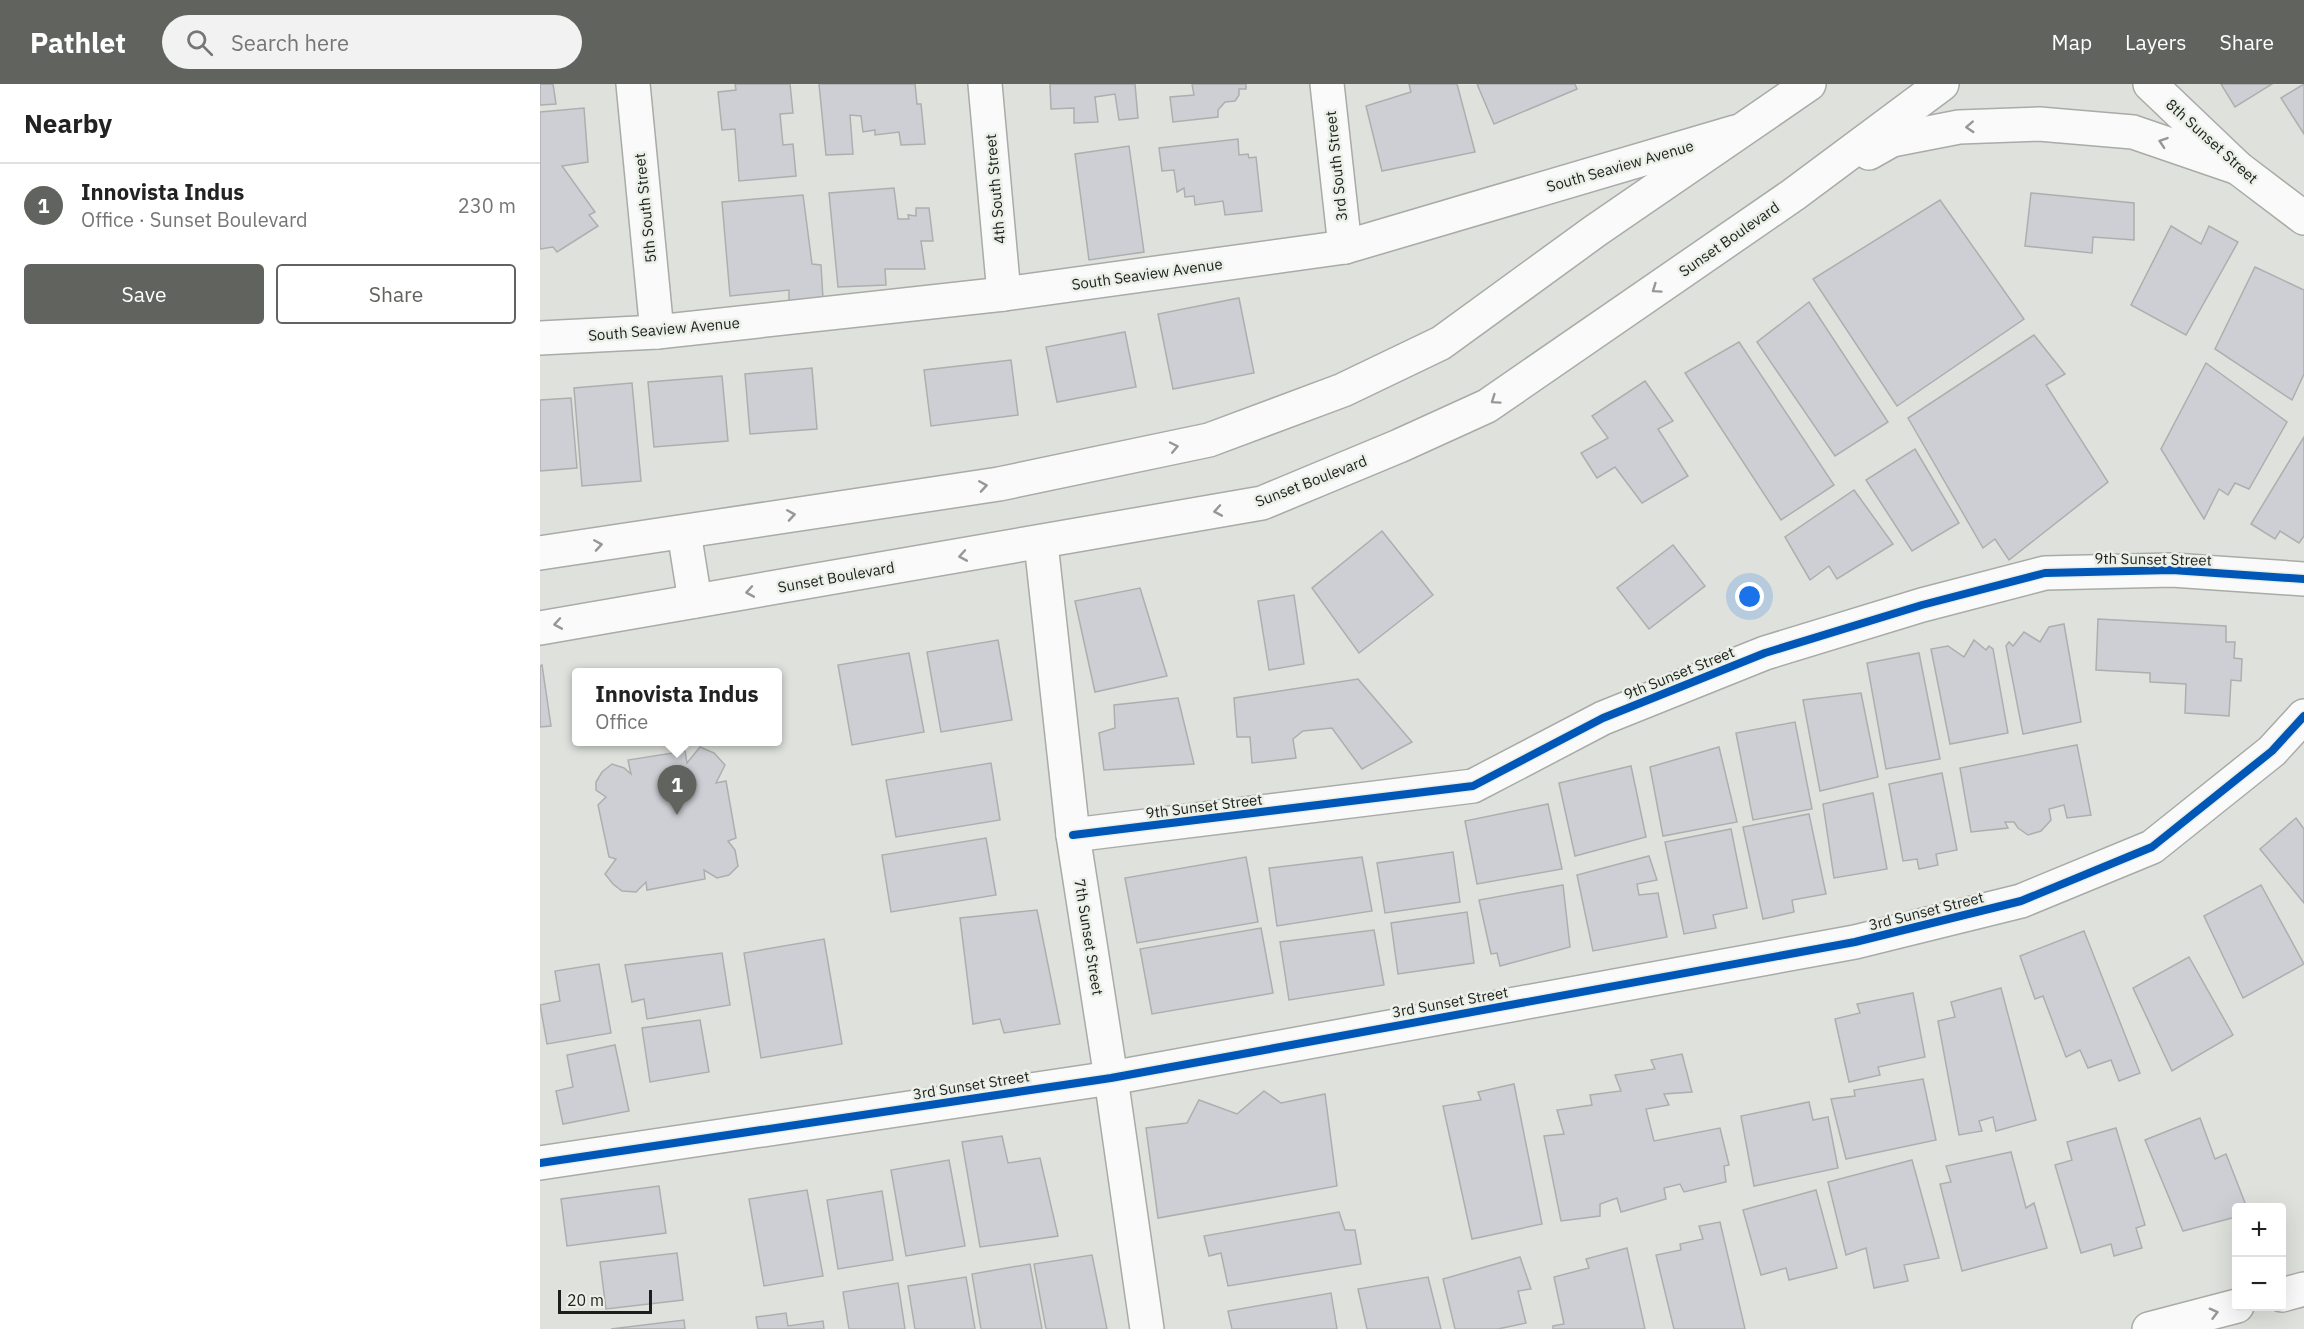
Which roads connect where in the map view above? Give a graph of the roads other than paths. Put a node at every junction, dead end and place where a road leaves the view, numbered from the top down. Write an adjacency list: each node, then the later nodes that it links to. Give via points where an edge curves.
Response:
1 (633, 84): 13 (street, 5th South Street)
2 (986, 84): 12 (street, 4th South Street)
3 (1327, 84): 11 (street, 3rd South Street)
4 (1809, 84): 7 (street)
5 (1942, 84): 9 (street, Sunset Boulevard)
6 (2150, 84): 8 (street, 8th Sunset Street)
7 (1739, 130): 11 (street, South Seaview Avenue); 15 (street, one-way to 7, via 999,484 1209,440 1343,390 1441,343)
8 (2238, 168): 9 (street, one-way to 9, via 2133,132 2039,124 1959,127 1892,140); 10 (street, 8th Sunset Street)
9 (1793, 195): 16 (street, Sunset Boulevard, one-way to 16, via 1487,406 1262,503)
10 (2304, 218)
11 (1345, 247): 12 (street, South Seaview Avenue)
12 (1004, 294): 13 (street, South Seaview Avenue)
13 (657, 332): 14 (street, South Seaview Avenue)
14 (540, 338)
15 (684, 532): 17 (street, one-way to 15); 19 (street)
16 (1041, 543): 19 (street, Sunset Boulevard, one-way to 19); 22 (street, 7th Sunset Street)
17 (540, 554)
18 (2304, 579): 22 (street, 9th Sunset Street, via 2172,570 2044,573 1765,653 1603,718 1473,786)
19 (696, 601): 20 (street, Sunset Boulevard, one-way to 20)
20 (540, 627)
21 (2304, 716): 23 (street, 3rd Sunset Street, via 2272,752 2152,847 2021,902 1855,942)
22 (1073, 835): 23 (street, 7th Sunset Street)
23 (1111, 1078): 24 (street, 3rd Sunset Street); 28 (street, 7th Sunset Street)
24 (540, 1163)
25 (2304, 1289): 26 (street)
26 (2286, 1294)
27 (2232, 1307): 29 (street, one-way to 27)
28 (1148, 1329)
29 (2149, 1329)

